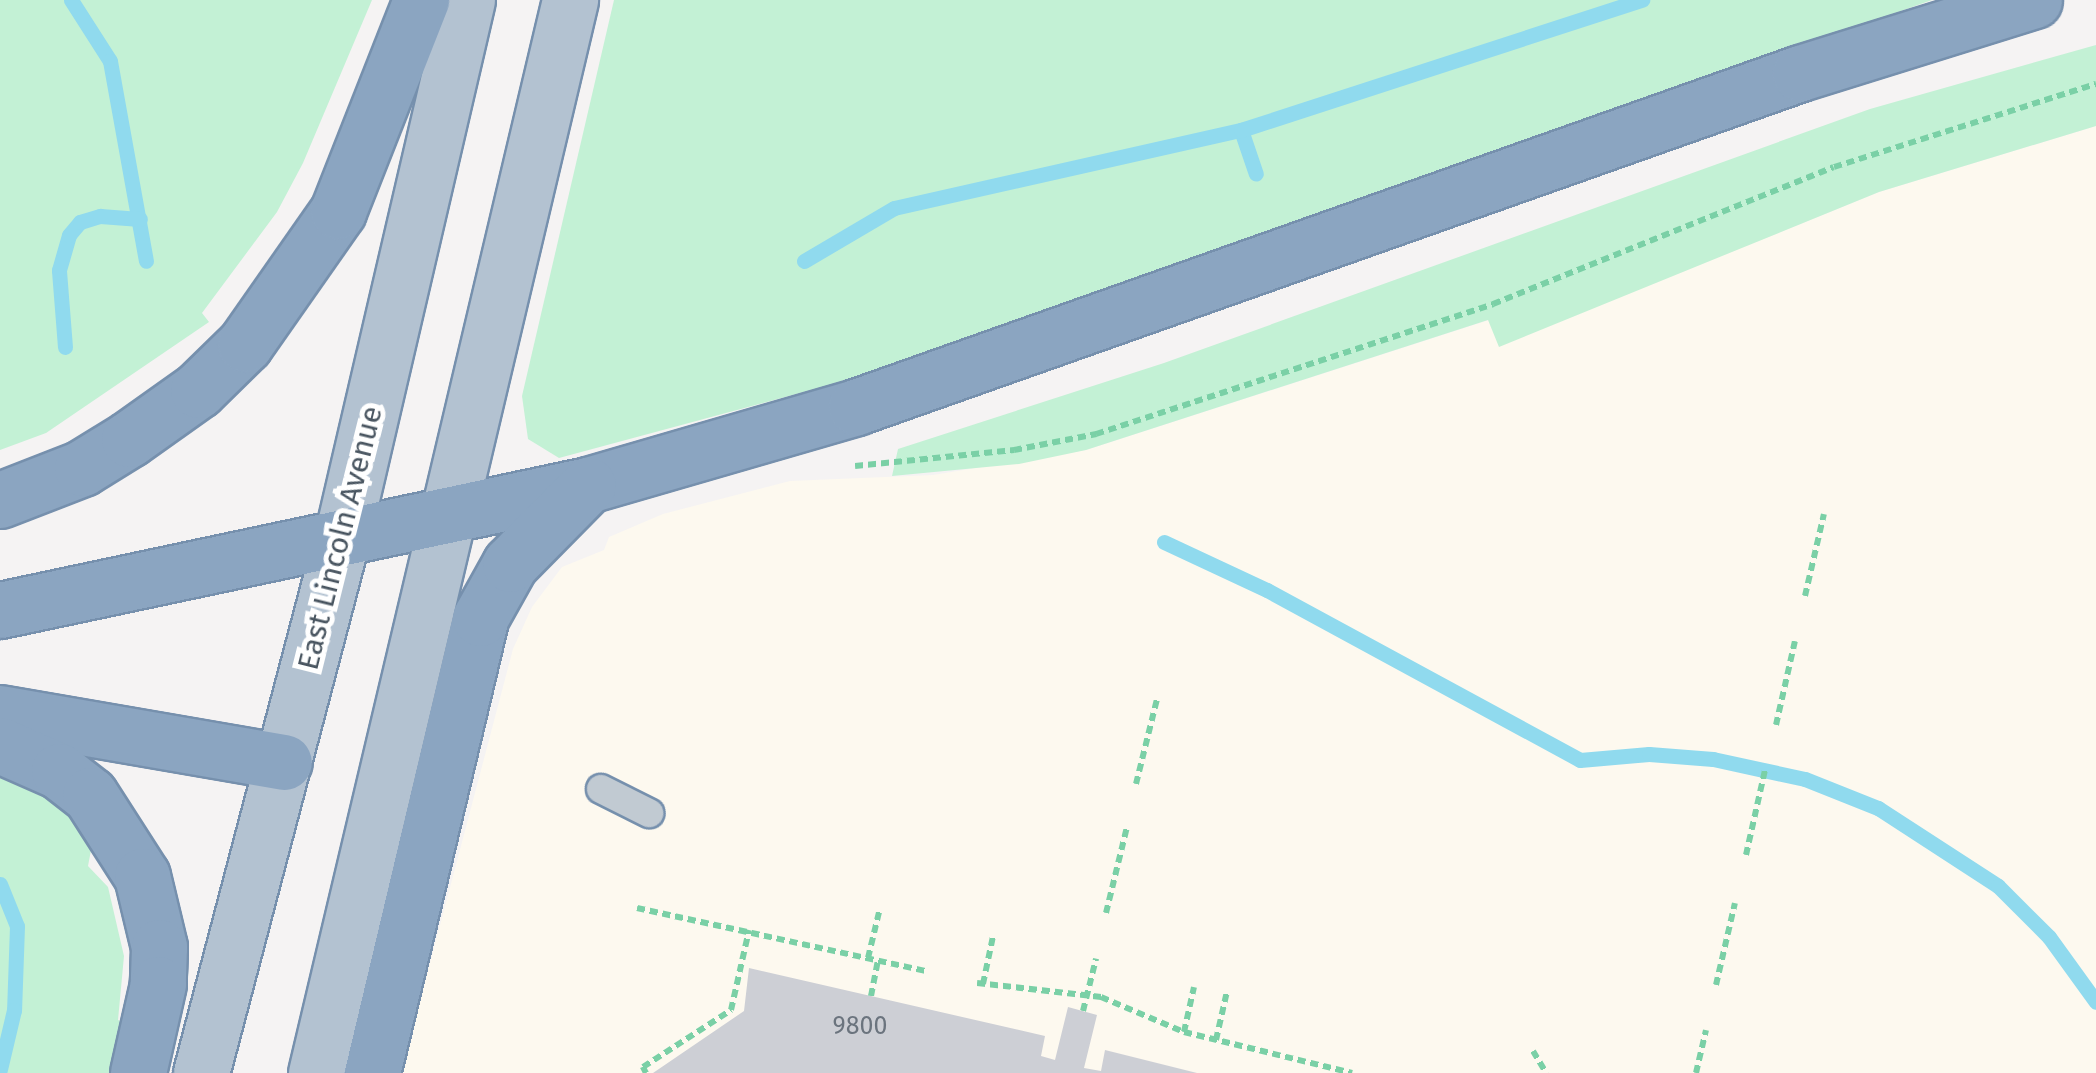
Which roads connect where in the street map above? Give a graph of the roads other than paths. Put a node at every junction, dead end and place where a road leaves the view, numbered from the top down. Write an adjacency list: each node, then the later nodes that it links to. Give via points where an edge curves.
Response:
1 (422, 0): 6 (highway, via 338,211 245,344 198,390 129,439 82,468)
2 (468, 0): 8 (main road, East Lincoln Avenue)
3 (570, 0): 7 (main road)
4 (2034, 0): 5 (highway, via 1800,73 978,366)
5 (588, 485): 7 (highway); 18 (highway, via 510,564 480,618)
6 (0, 500)
7 (448, 516): 8 (highway); 17 (main road)
8 (342, 537): 9 (highway); 12 (main road, East Lincoln Avenue)
9 (0, 610)
10 (0, 713): 12 (highway)
11 (0, 745): 15 (highway, via 60,771 90,795 142,876 159,948)
12 (284, 762): 16 (main road, East Lincoln Avenue)
13 (602, 790): 14 (lane)
14 (649, 813)
15 (138, 1073)
16 (201, 1073)
17 (316, 1073)
18 (372, 1073)

